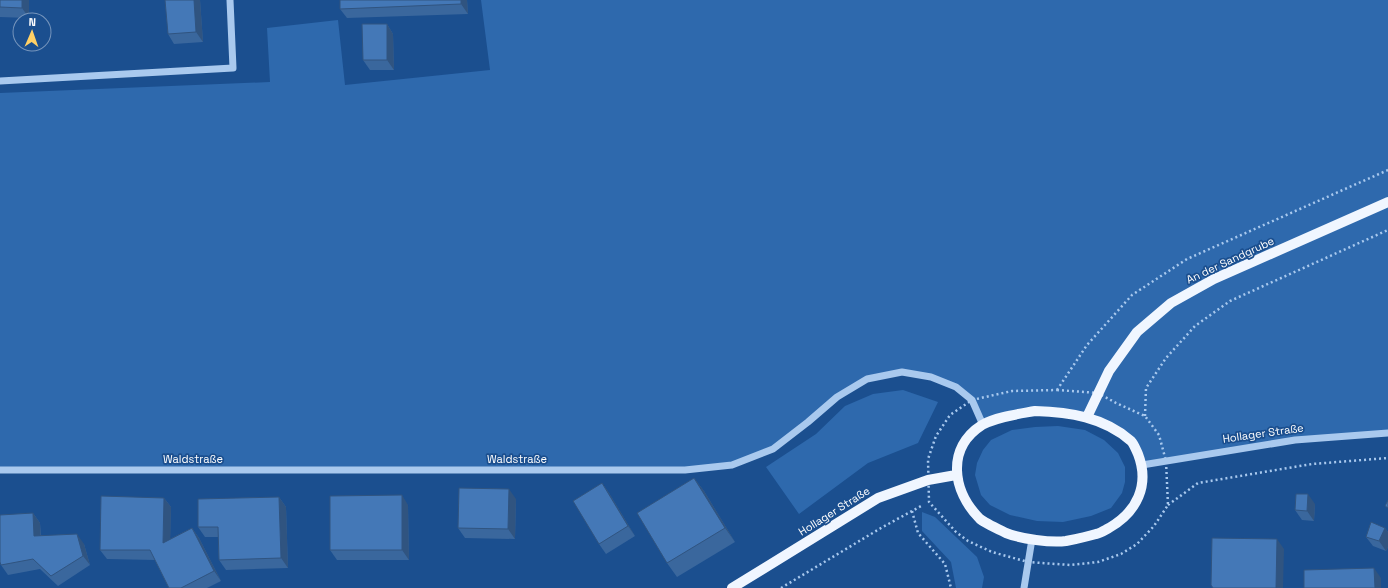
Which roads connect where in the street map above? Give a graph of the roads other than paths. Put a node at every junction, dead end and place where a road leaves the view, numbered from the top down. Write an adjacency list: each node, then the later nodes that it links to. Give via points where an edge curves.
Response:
1 (230, 0): 2 (street, via 233,68)
2 (0, 81)
3 (1388, 202): 4 (main road, An der Sandgrube, via 1214,279 1171,303 1137,332 1109,371)
4 (1087, 417): 5 (main road, via 1035,411); 7 (main road, via 1112,427 1132,442)
5 (983, 425): 8 (street, Waldstraße, via 972,400 956,387 931,377 902,372 867,379 837,397 773,449 732,465 685,470); 9 (main road, via 968,436 959,454)
6 (1388, 433): 7 (street, Hollager Straße, via 1295,440)
7 (1142, 465): 10 (main road, via 1143,485 1136,503 1120,522 1098,534 1065,541)
8 (0, 470)
9 (956, 475): 10 (main road, via 965,500 981,520 1007,533); 11 (main road, Hollager Straße, via 928,480 878,498)
10 (1032, 539): 12 (street)
11 (732, 588)
12 (1024, 588)

